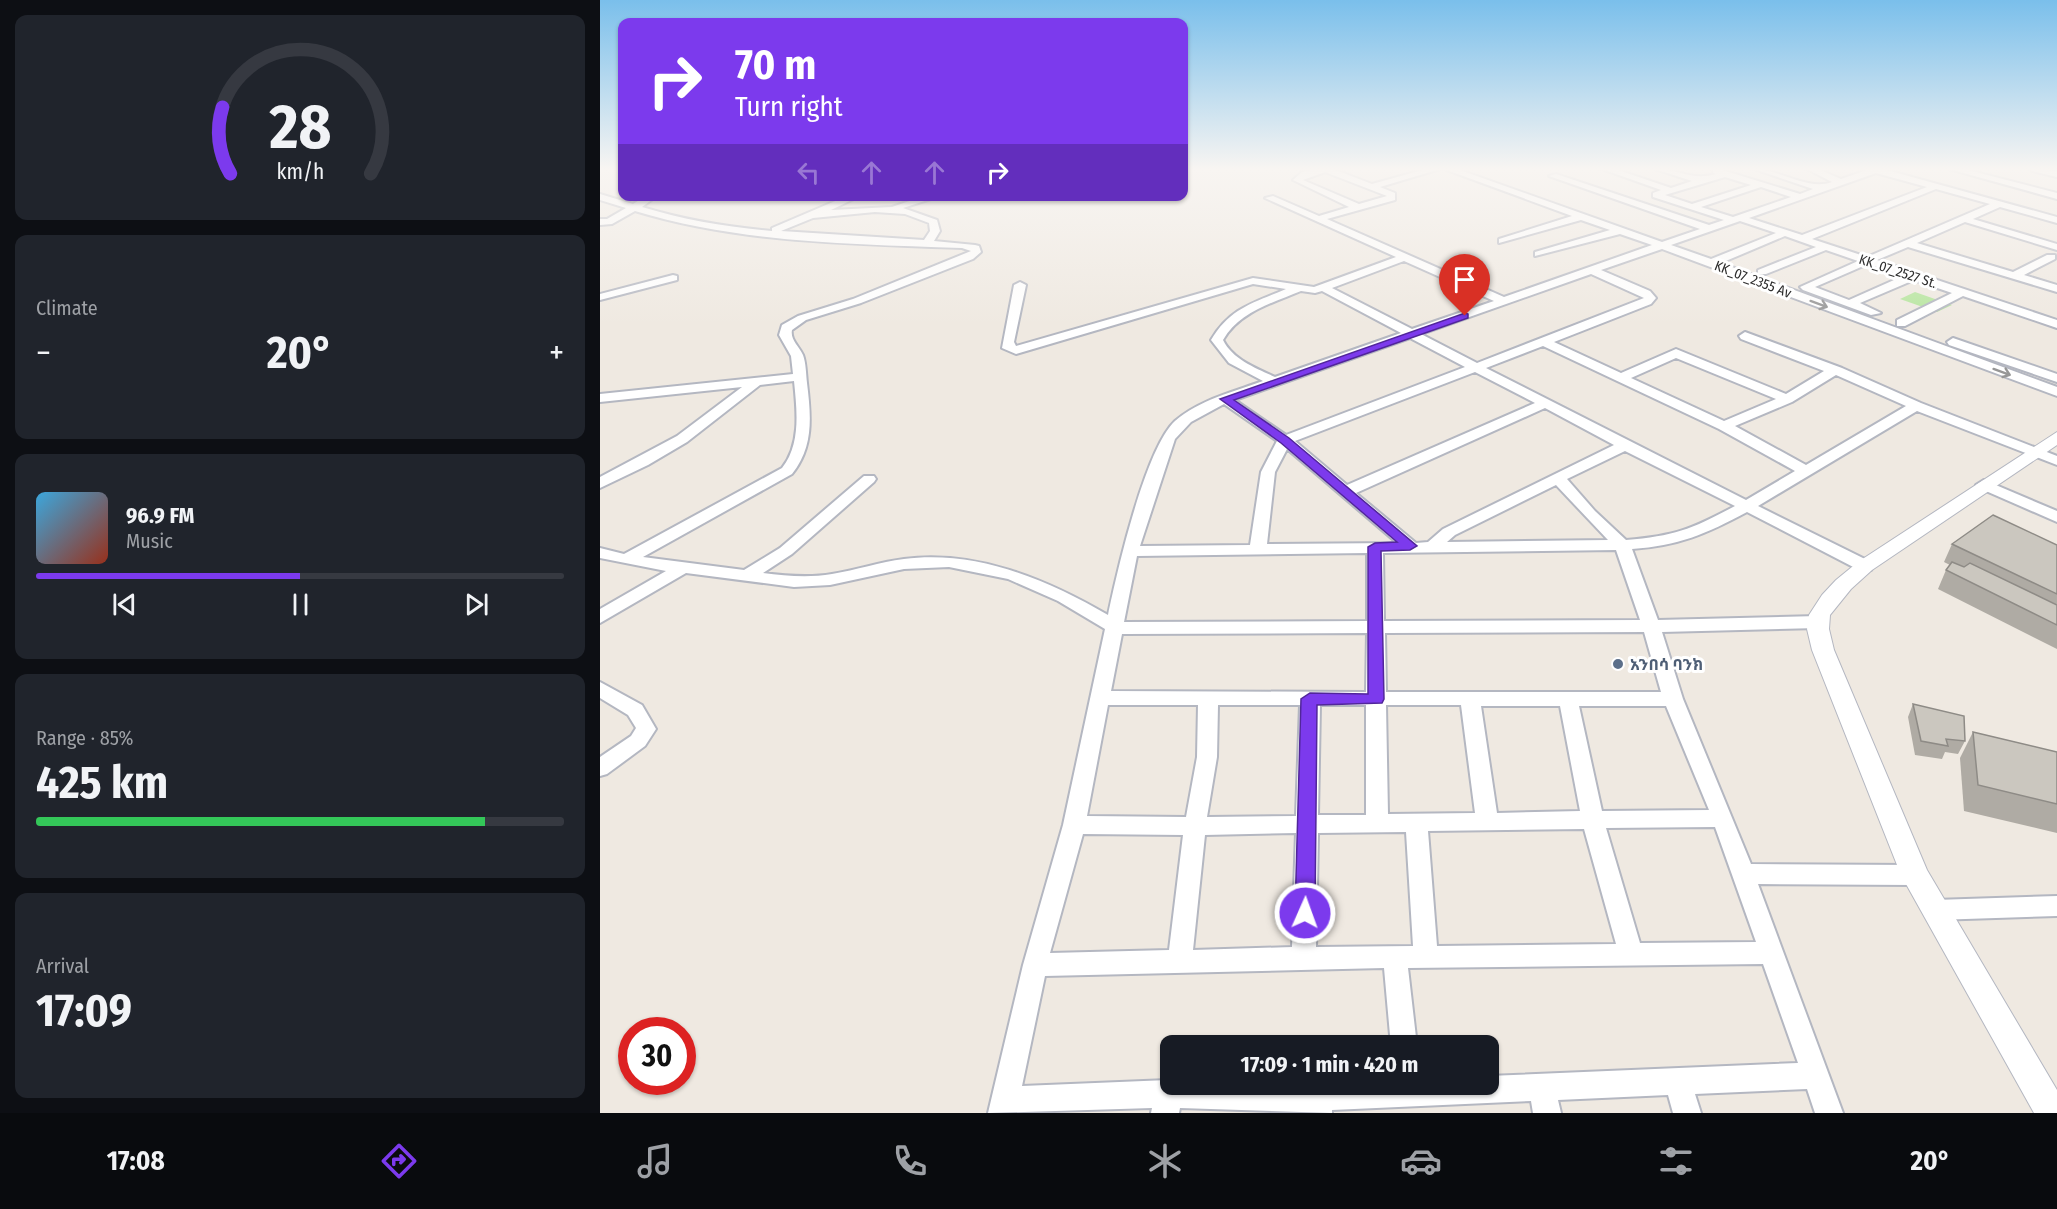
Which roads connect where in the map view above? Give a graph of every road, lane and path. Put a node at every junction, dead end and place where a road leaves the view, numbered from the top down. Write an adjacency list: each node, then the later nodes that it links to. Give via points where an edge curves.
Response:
1 (678, 221): 16 (street)
2 (799, 221): 16 (street)
3 (932, 221): 21 (street, via 935,231)
4 (1322, 221): 26 (street)
5 (1567, 221): 19 (street)
6 (1591, 221): 15 (street, KK_07_2355 Av)
7 (1610, 221): 20 (street, KK_07_2355 Av)
8 (1686, 221): 14 (street)
9 (1730, 221): 14 (street)
10 (1743, 221): 17 (street, KK_07_2527 St.)
11 (1848, 221): 18 (street)
12 (1965, 221): 22 (street)
13 (1970, 221): 24 (street)
14 (1707, 228): 20 (street)
15 (1619, 231): 20 (street, KK_07_2355 Av); 25 (street)
16 (772, 232): 21 (street)
17 (1785, 233): 18 (street, KK_07_2527 St.); 27 (street)
18 (1802, 239): 23 (street, KK_07_2527 St.)
19 (1503, 241)
20 (1665, 242): 27 (street, KK_07_2355 Av); 30 (street, KK_07_2355 Av); 31 (street)
21 (927, 243): 52 (street, via 971,246 976,252 857,302 802,318 786,328)
22 (1910, 244): 29 (street); 34 (street)
23 (1825, 247): 29 (street, KK_07_2527 St.); 32 (street)
24 (2057, 247)
25 (1539, 254)
26 (1406, 257): 39 (street); 43 (street)
27 (1724, 257): 30 (street); 32 (street, KK_07_2355 Av)
28 (2051, 257): 34 (street)
29 (1869, 262): 33 (street, KK_07_2527 St.); 38 (street)
30 (1711, 263): 57 (street, KK_07_2355 Av, one-way to 57)
31 (1593, 271): 43 (street); 49 (street, via 1650,298 1647,303)
32 (1762, 272): 38 (street, KK_07_2355 Av)
33 (1913, 276): 41 (street, KK_07_2527 St.); 44 (street)
34 (2014, 276): 40 (street)
35 (673, 278): 42 (street)
36 (1020, 285): 37 (street, via 1008,342 1008,348 1016,350 1253,281)
37 (1301, 287): 39 (street); 56 (street, via 1249,309 1227,323 1217,340 1227,356)
38 (1806, 287): 44 (street, KK_07_2355 Av)
39 (1324, 288): 47 (street)
40 (2057, 289)
41 (1962, 292): 45 (street); 46 (street, KK_07_2527 St.)
42 (600, 297)
43 (1506, 302): 47 (street)
44 (1851, 303): 45 (street, KK_07_2355 Av)
45 (1901, 323): 54 (street, KK_07_2355 Av)
46 (2057, 324)
47 (1414, 333): 50 (street); 56 (street)
48 (1745, 336): 51 (street)
49 (1542, 341): 50 (street); 53 (street)
50 (1475, 367): 61 (street); 65 (street)
51 (1837, 371): 60 (street); 62 (street)
52 (800, 376): 55 (street); 83 (street, via 801,439 793,465)
53 (1622, 377): 60 (street, via 1676,353); 63 (street)
54 (2057, 378)
55 (756, 382): 58 (street); 71 (street, via 675,446)
56 (1274, 382): 59 (street)
57 (2057, 392)
58 (600, 398)
59 (1225, 399): 65 (street); 81 (street, via 1179,422 1168,438)
60 (1787, 399): 63 (street)
61 (1546, 404): 66 (street); 73 (street)
62 (1916, 406): 67 (street); 68 (street)
63 (1724, 426): 68 (street)
64 (2057, 437): 67 (street)
65 (1285, 440): 73 (street); 80 (street, via 1268,472)
66 (1624, 445): 69 (street); 74 (street)
67 (2046, 457): 72 (street)
68 (1806, 471): 74 (street)
69 (1558, 478): 76 (street); 78 (street, via 1449,531)
70 (869, 479): 86 (street, via 786,551)
71 (600, 483)
72 (1984, 485): 75 (street); 84 (street)
73 (1347, 491): 77 (street)
74 (1747, 506): 76 (street, via 1700,531 1665,542); 84 (street)
75 (2057, 516)
76 (1622, 545): 78 (street); 89 (street)
77 (1410, 546): 78 (street); 79 (street)
78 (1434, 546)
79 (1375, 547): 80 (street); 90 (street)
80 (1258, 548): 81 (street)
81 (1130, 551): 91 (street)
82 (600, 553): 83 (street)
83 (626, 560): 85 (street)
84 (1865, 566): 88 (street, via 1837,591)
85 (683, 568): 86 (street); 87 (street)
86 (747, 576): 91 (street, via 794,582 830,580 904,564 950,562 1012,575 1064,597)
87 (600, 616)
88 (1818, 622): 89 (street); 110 (street, via 1829,665)
89 (1651, 626): 90 (street); 98 (street)
90 (1375, 627): 91 (street); 95 (street)
91 (1116, 628): 93 (street)
92 (600, 689): 100 (street, via 635,710 645,721 646,729 638,741)
93 (1100, 698): 99 (street); 107 (street)
94 (1310, 699): 95 (street); 99 (street); 105 (street)
95 (1376, 699): 96 (street); 103 (street)
96 (1470, 699): 97 (street); 104 (street)
97 (1568, 699): 98 (street); 102 (street)
98 (1673, 699): 101 (street)
99 (1208, 700): 108 (street, via 1207,757)
100 (600, 768)
101 (1723, 818): 102 (street); 109 (street)
102 (1593, 820): 104 (street); 114 (street)
103 (1377, 822): 105 (street); 106 (street)
104 (1487, 822): 106 (street)
105 (1308, 823): 108 (street); 115 (street)
106 (1416, 823): 117 (street)
107 (1074, 825): 108 (street); 119 (street)
108 (1195, 826): 118 (street)
109 (1742, 874): 110 (street); 113 (street)
110 (1915, 875): 112 (street)
111 (2057, 906): 112 (street)
112 (1935, 910): 129 (street)
113 (1772, 953): 114 (street); 121 (street)
114 (1631, 955): 117 (street)
115 (1304, 958): 116 (street); 118 (street)
116 (1395, 958): 117 (street); 120 (street)
117 (1426, 958)
118 (1179, 963): 119 (street)
119 (1035, 965): 128 (street)
120 (1403, 1035)
121 (1815, 1075): 122 (street); 131 (street)
122 (1678, 1082): 125 (street); 130 (street)
123 (1374, 1095): 127 (street)
124 (1483, 1095): 125 (street)
125 (1545, 1100)
126 (1167, 1104): 127 (street); 128 (street)
127 (1318, 1105)
128 (1004, 1106)
129 (2053, 1110)
130 (1687, 1113)
131 (1829, 1113)

